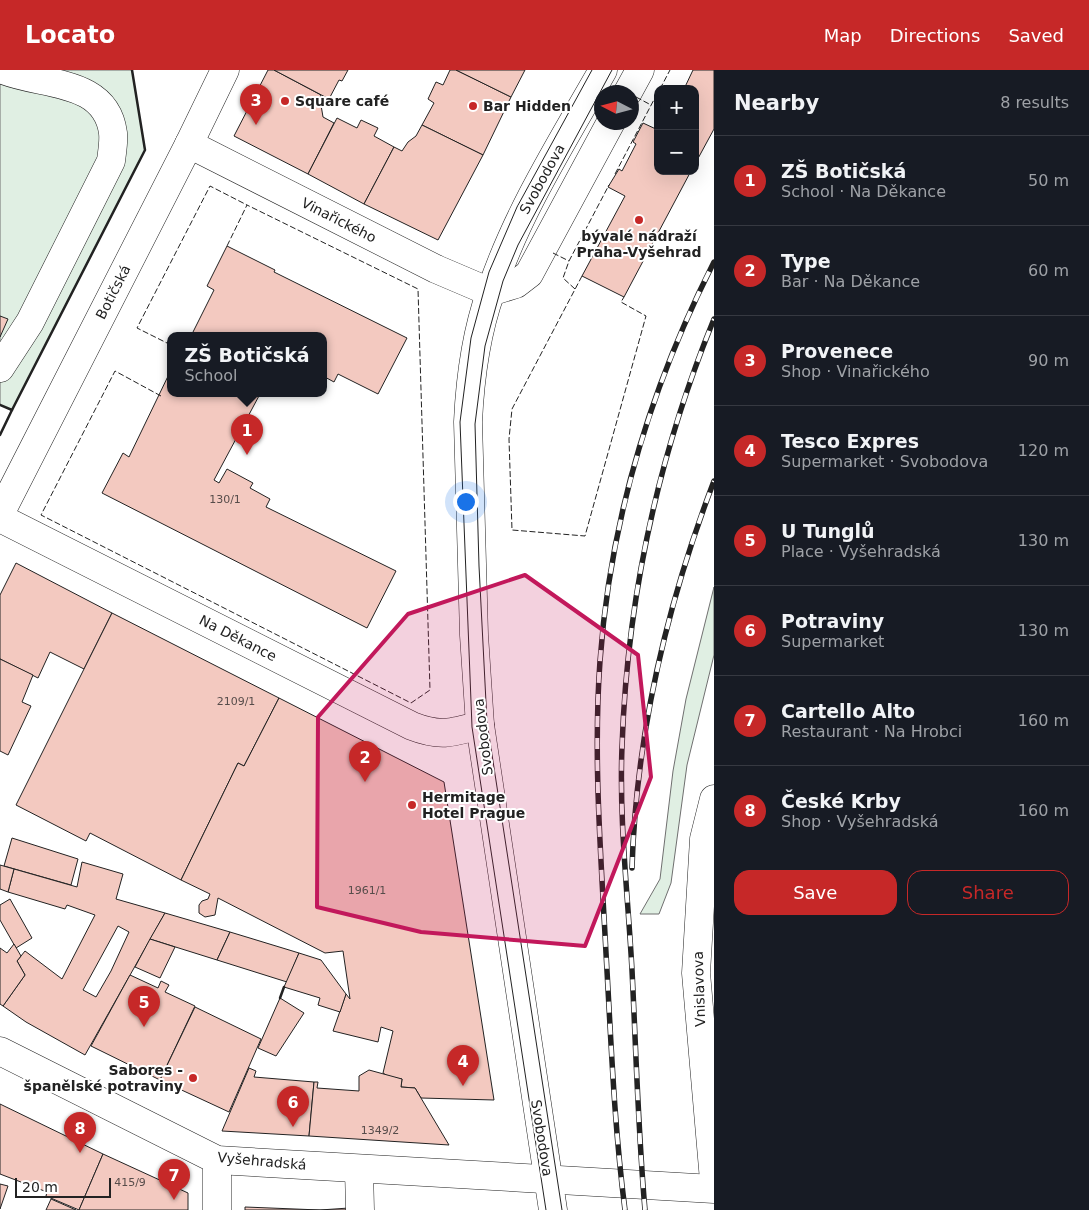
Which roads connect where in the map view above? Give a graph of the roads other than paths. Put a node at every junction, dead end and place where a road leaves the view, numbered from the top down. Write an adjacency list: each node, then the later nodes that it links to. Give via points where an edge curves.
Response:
1 (3, 70): 9 (street, via 16,76 78,88 92,96 105,111 113,133 111,161 30,322)
2 (225, 70): 7 (street, Botičská)
3 (603, 70): 8 (street, Svobodova, via 524,212)
4 (640, 70): 5 (street)
5 (632, 85)
6 (607, 130): 8 (street, via 529,274 516,284)
7 (189, 144): 8 (street, Vinařického, via 436,270); 10 (street, Botičská)
8 (490, 292): 11 (street, Svobodova, via 473,366 468,422)
9 (0, 368)
10 (0, 516): 11 (street, Na Děkance, via 412,726 429,733 448,734)
11 (480, 725): 18 (street, Svobodova)
12 (714, 799): 14 (street, Vnislavova, via 704,839)
13 (714, 950): 14 (street)
14 (696, 973): 19 (street, Vnislavova)
15 (0, 1050): 16 (street, Vyšehradská)
16 (218, 1160): 17 (street, Vyšehradská); 21 (street)
17 (359, 1169): 18 (street, Vyšehradská); 22 (street)
18 (548, 1179): 20 (street, Vyšehradská); 23 (street, Svobodova)
19 (714, 1180)
20 (714, 1189)
21 (217, 1210)
22 (360, 1210)
23 (554, 1210)

